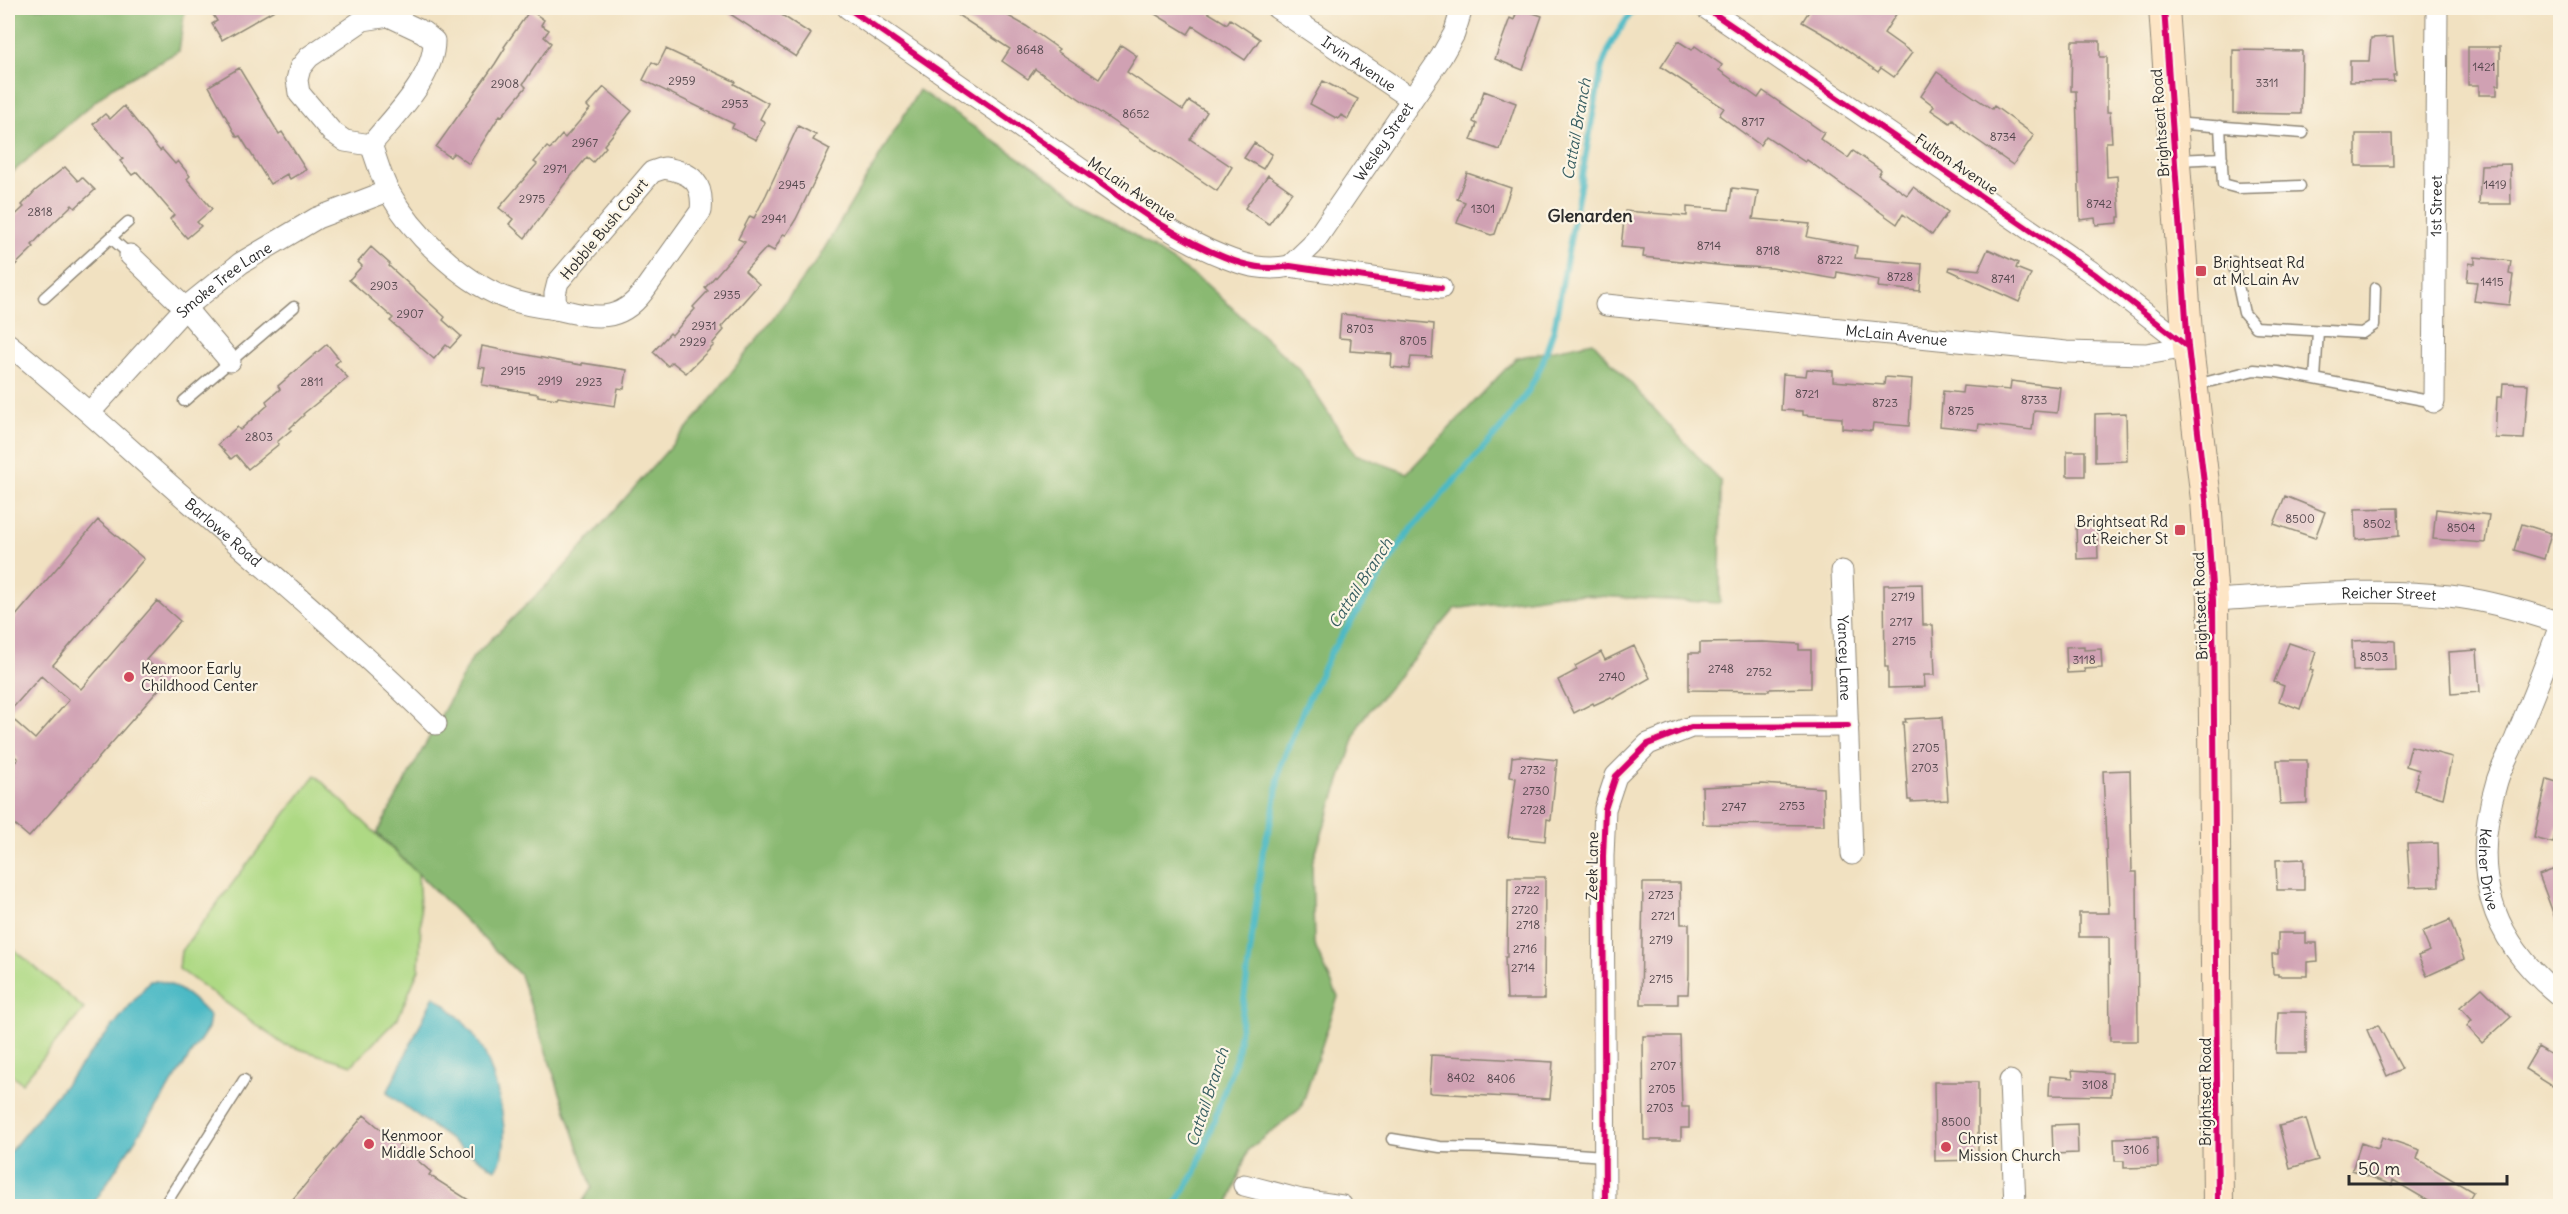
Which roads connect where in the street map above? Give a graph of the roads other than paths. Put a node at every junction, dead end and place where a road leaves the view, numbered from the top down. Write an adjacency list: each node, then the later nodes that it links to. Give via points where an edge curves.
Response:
1 (848, 8): 20 (street, McLain Avenue, via 1114,193 1184,237 1249,266)
2 (1277, 8): 7 (street, Irvin Avenue)
3 (1462, 8): 7 (street, Wesley Street, via 1447,48)
4 (1707, 8): 30 (street, Fulton Avenue, via 2096,275)
5 (2164, 8): 8 (street, Brightseat Road)
6 (2437, 8): 35 (street, 1st Street)
7 (1412, 99): 20 (street, Wesley Street, via 1312,246)
8 (2172, 123): 9 (lane); 13 (street, Brightseat Road)
9 (2220, 126): 10 (lane); 12 (lane)
10 (2303, 133)
11 (371, 145): 11 (street, via 422,80 434,57 434,41 389,16 363,20 309,57 297,80 299,93 331,131 345,141); 15 (street, Hobble Bush Court)
12 (2222, 158): 13 (lane); 14 (lane, via 2223,184 2238,188)
13 (2175, 160): 30 (street, Brightseat Road)
14 (2300, 186)
15 (388, 191): 26 (street, Smoke Tree Lane, via 292,231 241,263); 27 (street, Hobble Bush Court, via 435,250 485,288 521,303)
16 (128, 222): 17 (lane)
17 (111, 238): 18 (lane); 23 (lane)
18 (130, 255): 26 (street)
19 (2233, 262): 28 (lane, via 2244,313 2256,327)
20 (1290, 266): 21 (street, McLain Avenue)
21 (1441, 288)
22 (2375, 288): 28 (lane, via 2374,325 2362,333)
23 (44, 298)
24 (1606, 305): 30 (street, McLain Avenue, via 2075,352 2146,354)
25 (294, 307): 31 (lane)
26 (185, 308): 31 (street); 36 (street, Smoke Tree Lane)
27 (556, 309): 27 (street, Hobble Bush Court, via 558,282 652,172 664,168 677,170 699,185 703,196 701,211 634,304 613,316 588,316)
28 (2318, 331): 32 (lane)
29 (8, 344): 36 (street, Barlowe Road)
30 (2188, 347): 33 (street, Brightseat Road)
31 (230, 362): 34 (lane)
32 (2315, 379): 33 (lane, via 2254,370); 35 (lane)
33 (2192, 386): 38 (street, Brightseat Road)
34 (184, 401)
35 (2434, 402)
36 (90, 412): 40 (street, Barlowe Road, via 373,663)
37 (1842, 571): 41 (street, Yancey Lane)
38 (2213, 600): 39 (street, Reicher Street, via 2430,594 2504,606); 53 (street, Brightseat Road)
39 (2560, 624): 43 (street, Kelner Drive, via 2498,779 2485,833 2488,881 2503,933 2522,962)
40 (436, 724)
41 (1848, 726): 42 (street, Yancey Lane); 47 (street, Zeek Lane, via 1691,728 1648,744 1616,776 1605,809 1603,856)
42 (1852, 854)
43 (2560, 996)
44 (244, 1080): 49 (lane)
45 (2010, 1081): 52 (street)
46 (1392, 1138): 47 (lane, via 1440,1147)
47 (1604, 1156): 51 (street, Zeek Lane)
48 (1244, 1185): 50 (street)
49 (164, 1206)
50 (1342, 1206)
51 (1605, 1206)
52 (2015, 1206)
53 (2218, 1206)

